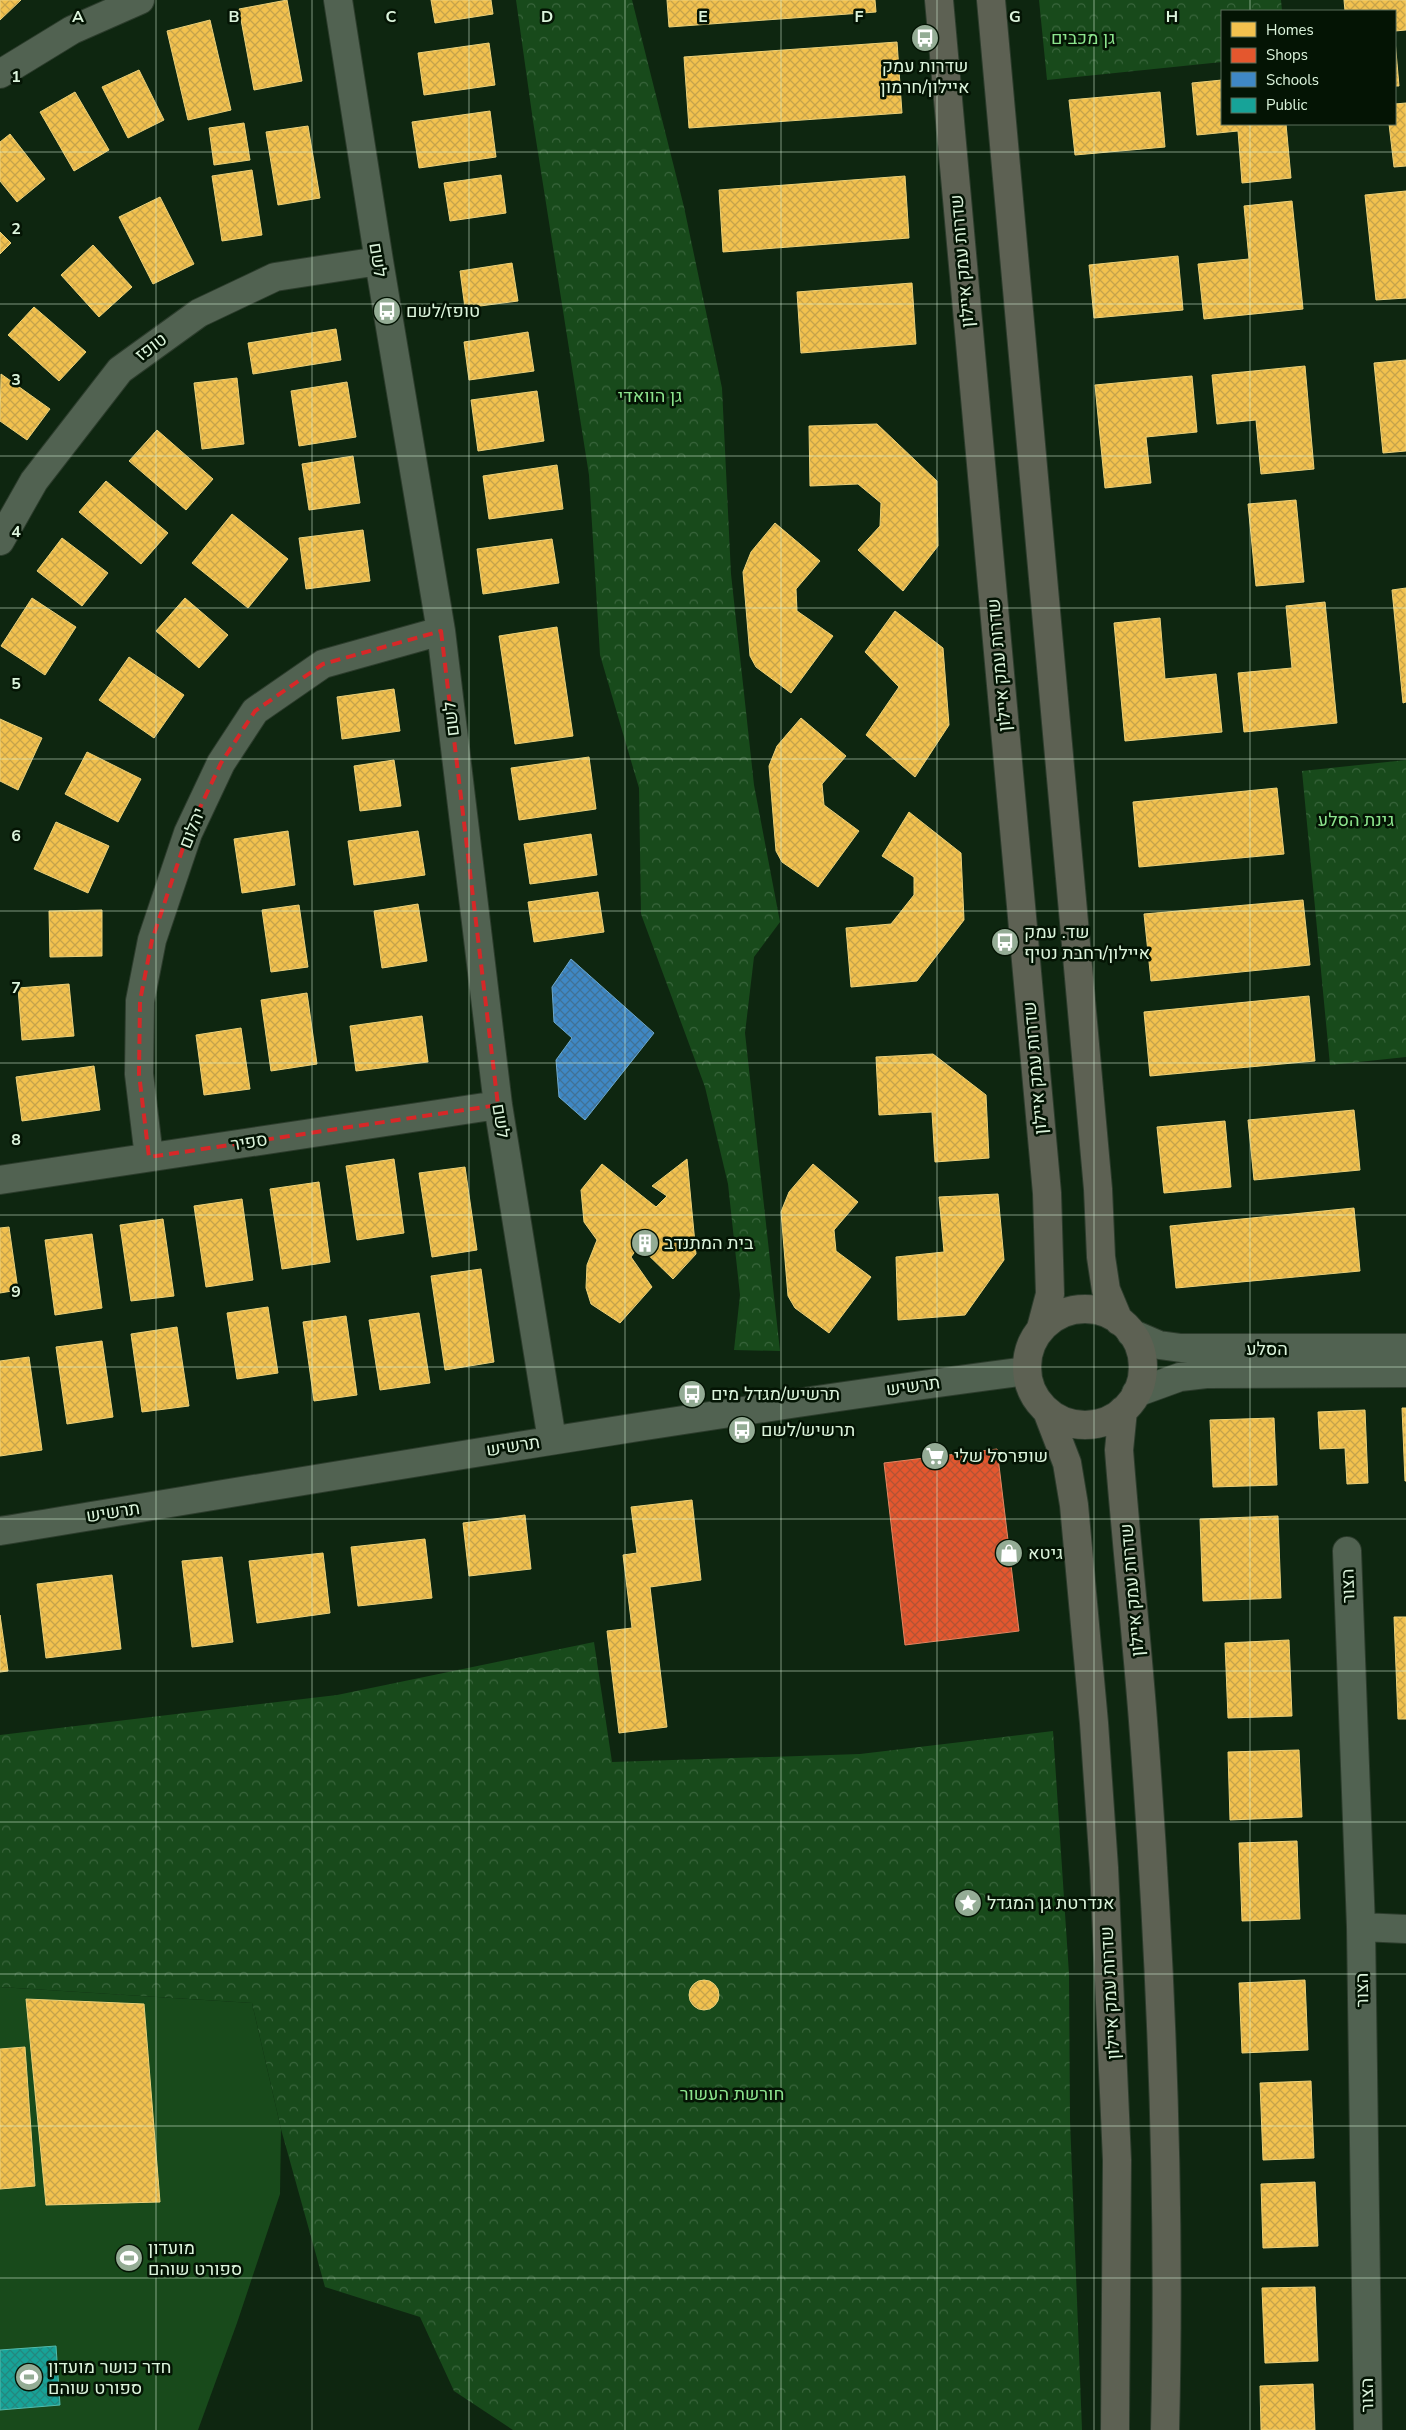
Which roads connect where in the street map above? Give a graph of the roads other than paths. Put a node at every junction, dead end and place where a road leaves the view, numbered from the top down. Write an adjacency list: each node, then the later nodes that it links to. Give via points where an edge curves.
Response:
1 (140, 0): 5 (street, via 72,30)
2 (338, 0): 6 (street, לשם)
3 (939, 0): 13 (main road, שדרות עמק איילון, via 1047,1193 1050,1294)
4 (991, 0): 12 (main road, via 1097,1180 1101,1257 1106,1290)
5 (0, 74)
6 (378, 261): 7 (street, טופז, via 275,277 198,313 120,370 34,481); 8 (street, לשם)
7 (0, 540)
8 (440, 631): 9 (street, לשם); 10 (street, יהלום, via 323,664 256,711 221,764 188,833 152,940 140,1001 139,1074)
9 (498, 1104): 10 (street, ספיר); 19 (street, לשם)
10 (150, 1157): 11 (street, ספיר)
11 (0, 1180)
12 (1125, 1327): 13 (main road, via 1111,1315 1091,1309 1076,1309 1057,1316); 14 (street, הסלע, via 1159,1345 1181,1348); 17 (main road, via 1139,1345 1143,1366)
13 (1041, 1328): 15 (main road, via 1031,1345)
14 (1406, 1348)
15 (1026, 1371): 18 (main road, via 1031,1390); 19 (street, תרשיש)
16 (1406, 1373): 17 (street, הסלע, via 1206,1374 1180,1377)
17 (1130, 1402): 18 (main road, via 1106,1421 1086,1425 1058,1418); 25 (main road, שדרות עמק איילון, via 1119,1450 1153,1856 1167,2159)
18 (1047, 1411): 24 (main road, שדרות עמק איילון, via 1067,1462 1074,1505 1104,1868 1117,2160)
19 (552, 1440): 20 (street, תרשיש)
20 (0, 1531)
21 (1347, 1551): 22 (street, הצור)
22 (1361, 1927): 23 (street); 26 (street, הצור)
23 (1406, 1929)
24 (1115, 2430)
25 (1165, 2430)
26 (1368, 2430)

